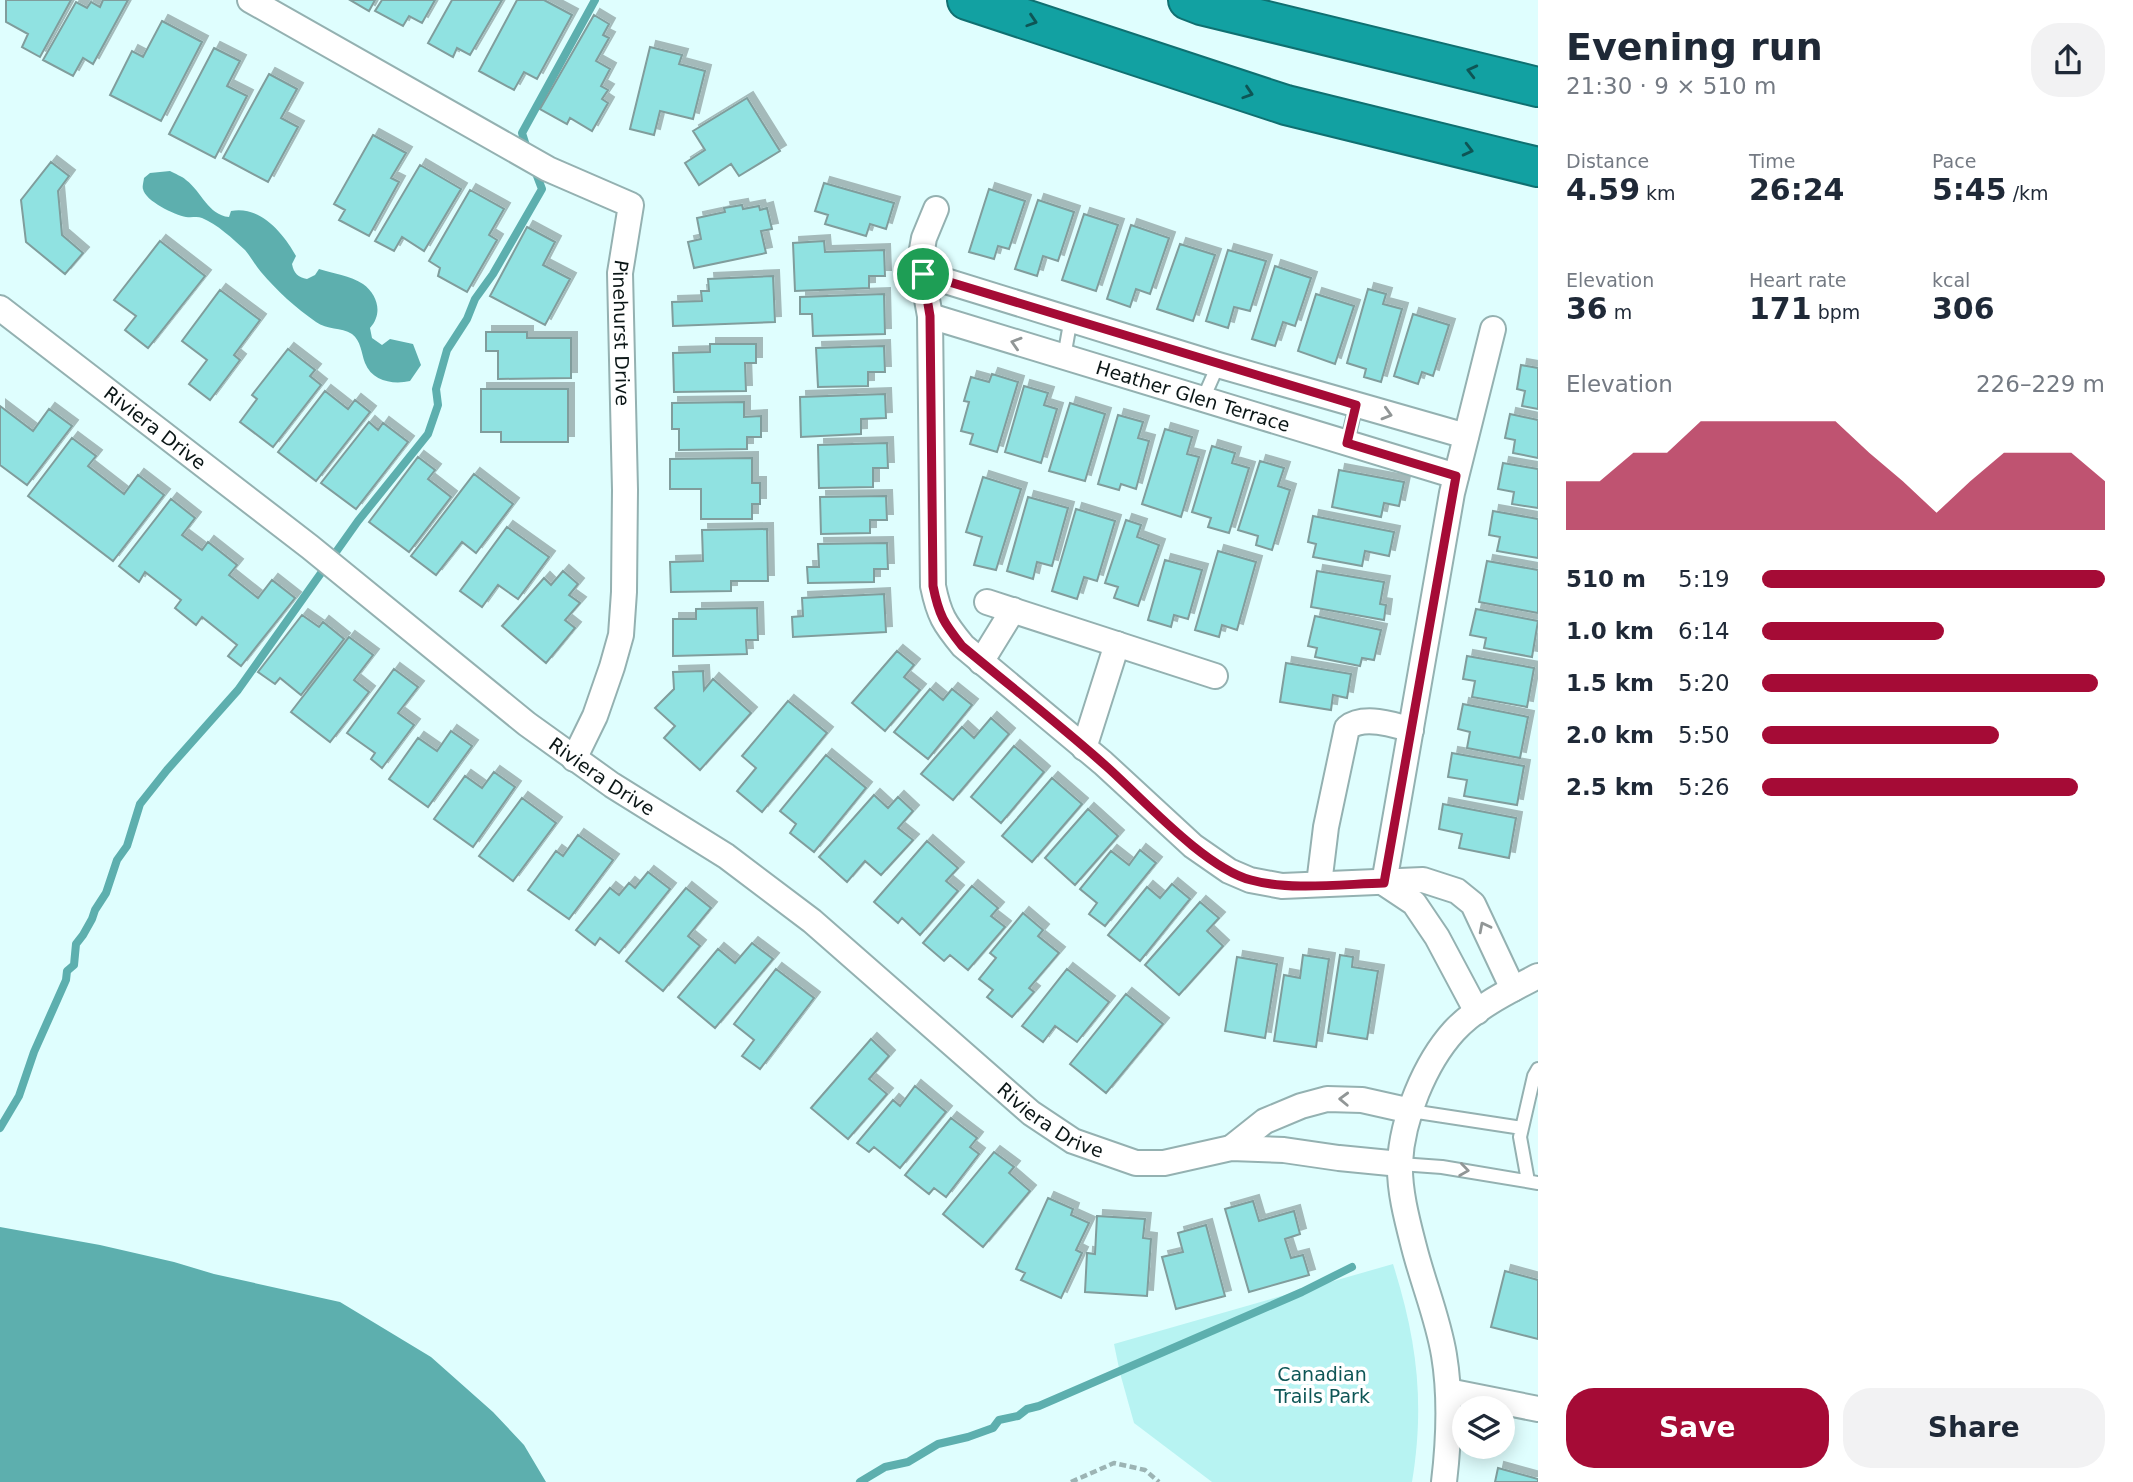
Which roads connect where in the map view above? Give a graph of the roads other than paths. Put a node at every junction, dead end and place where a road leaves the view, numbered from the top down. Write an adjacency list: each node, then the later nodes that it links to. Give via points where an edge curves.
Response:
1 (250, 0): 26 (street, Pinehurst Drive, via 523,156 631,205 620,273 625,490 621,635)
2 (967, 0): 5 (highway, one-way to 5, via 1286,105)
3 (1188, 0): 4 (highway, one-way to 3)
4 (1538, 87)
5 (1538, 167)
6 (936, 209): 7 (street, via 924,238)
7 (923, 274): 9 (street); 10 (street, Heather Glen Terrace)
8 (1, 308): 26 (street, Riviera Drive)
9 (930, 316): 12 (street, Heather Glen Terrace, one-way to 9); 22 (street, via 933,586 944,623)
10 (1071, 318): 12 (lane); 13 (street, Heather Glen Terrace)
11 (1493, 329): 16 (street)
12 (1064, 357): 14 (street, Heather Glen Terrace)
13 (1218, 365): 14 (lane); 15 (street, Heather Glen Terrace)
14 (1203, 399): 17 (street, Heather Glen Terrace)
15 (1356, 405): 16 (street, Heather Glen Terrace, one-way to 16); 17 (lane)
16 (1466, 436): 18 (street)
17 (1347, 443): 18 (street, Heather Glen Terrace)
18 (1456, 476): 24 (street)
19 (988, 602): 20 (street)
20 (1013, 610): 21 (street); 22 (street)
21 (1116, 644): 23 (street); 25 (street)
22 (981, 662): 25 (street)
23 (1215, 676)
24 (1411, 730): 27 (street); 28 (street, via 1364,721 1347,727)
25 (1084, 748): 28 (street, via 1193,846 1229,871 1282,886)
26 (574, 759): 35 (street, Riviera Drive, via 726,856 812,921 1031,1113 1073,1141 1136,1163 1164,1163)
27 (1384, 883): 28 (street); 30 (street, one-way to 27, via 1473,904 1457,891 1423,880); 31 (street, via 1414,903)
28 (1319, 884)
29 (1538, 976): 30 (street)
30 (1513, 989): 31 (street)
31 (1477, 1012): 33 (street, via 1439,1050)
32 (1538, 1069): 34 (lane)
33 (1411, 1111): 34 (lane); 35 (street, Riviera Drive, one-way to 35, via 1362,1100 1327,1099 1265,1121); 36 (street)
34 (1522, 1128): 37 (lane, via 1520,1137)
35 (1231, 1148): 36 (street, Riviera Drive)
36 (1400, 1164): 37 (lane, one-way to 37); 38 (street, via 1411,1235 1444,1354)
37 (1533, 1182)
38 (1448, 1391): 39 (street); 40 (street)
39 (1538, 1409)
40 (1444, 1482)

